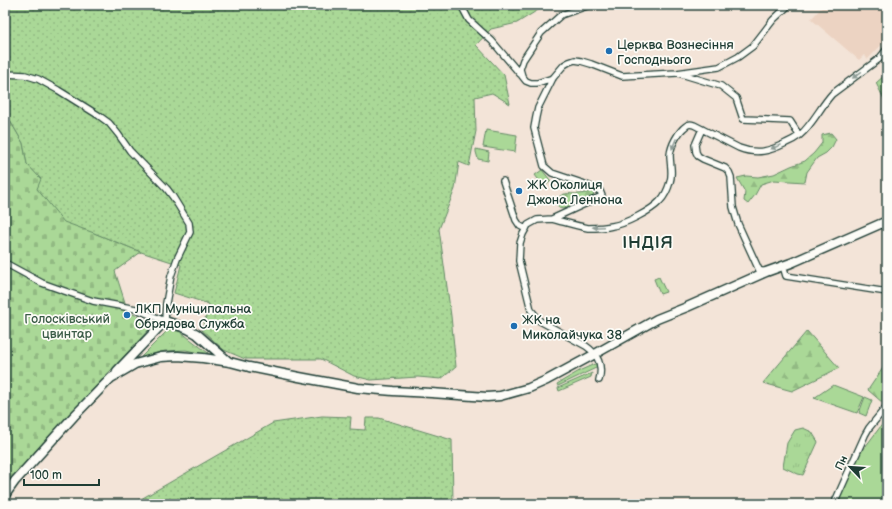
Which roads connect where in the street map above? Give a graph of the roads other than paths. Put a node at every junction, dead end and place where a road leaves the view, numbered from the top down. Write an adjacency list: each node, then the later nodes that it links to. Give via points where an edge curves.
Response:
1 (460, 5): 7 (street, via 469,20 492,41)
2 (590, 5): 7 (street, via 561,15 541,32 523,60 520,69)
3 (789, 5): 5 (street, via 773,20 753,46 738,57 719,67)
4 (887, 50): 10 (street, one-way to 10, via 879,59 832,94)
5 (677, 73): 8 (street, via 622,76 575,60 564,65); 10 (street, via 721,86 736,98 743,119 790,121)
6 (5, 74): 19 (street, via 25,75 38,79 109,123 130,151 173,197 188,223 190,232 171,276)
7 (522, 76): 8 (street, via 526,81 537,84)
8 (553, 78): 12 (street, via 538,108 534,128 544,166 552,173 582,182 600,191 602,196)
9 (702, 128): 10 (street, one-way to 9, via 776,148 753,152 739,148); 12 (street, one-way to 12, via 690,124 677,137 671,153 670,183 661,200 648,210 632,219 601,228 577,226); 17 (street, via 695,145 696,152 698,156 729,172 733,207 738,224 759,270)
10 (799, 135)
11 (503, 181): 14 (street, via 516,220)
12 (552, 218): 14 (street, via 537,220)
13 (887, 221): 16 (street)
14 (526, 229): 20 (street, via 520,243 519,261 531,310 540,321 586,346)
15 (5, 263): 19 (street, via 42,283 93,301 136,309)
16 (783, 266): 17 (street); 18 (street, via 786,276)
17 (766, 272): 20 (street, via 658,319)
18 (887, 292)
19 (165, 321): 21 (street, via 197,334); 22 (street)
20 (595, 354): 21 (street, via 529,388 488,397 358,388); 23 (street, via 600,367)
21 (230, 362): 22 (street, via 178,356 161,357 135,364)
22 (111, 378): 25 (street)
23 (599, 380)
24 (887, 406): 26 (street, via 865,435)
25 (5, 495)
26 (834, 504)

